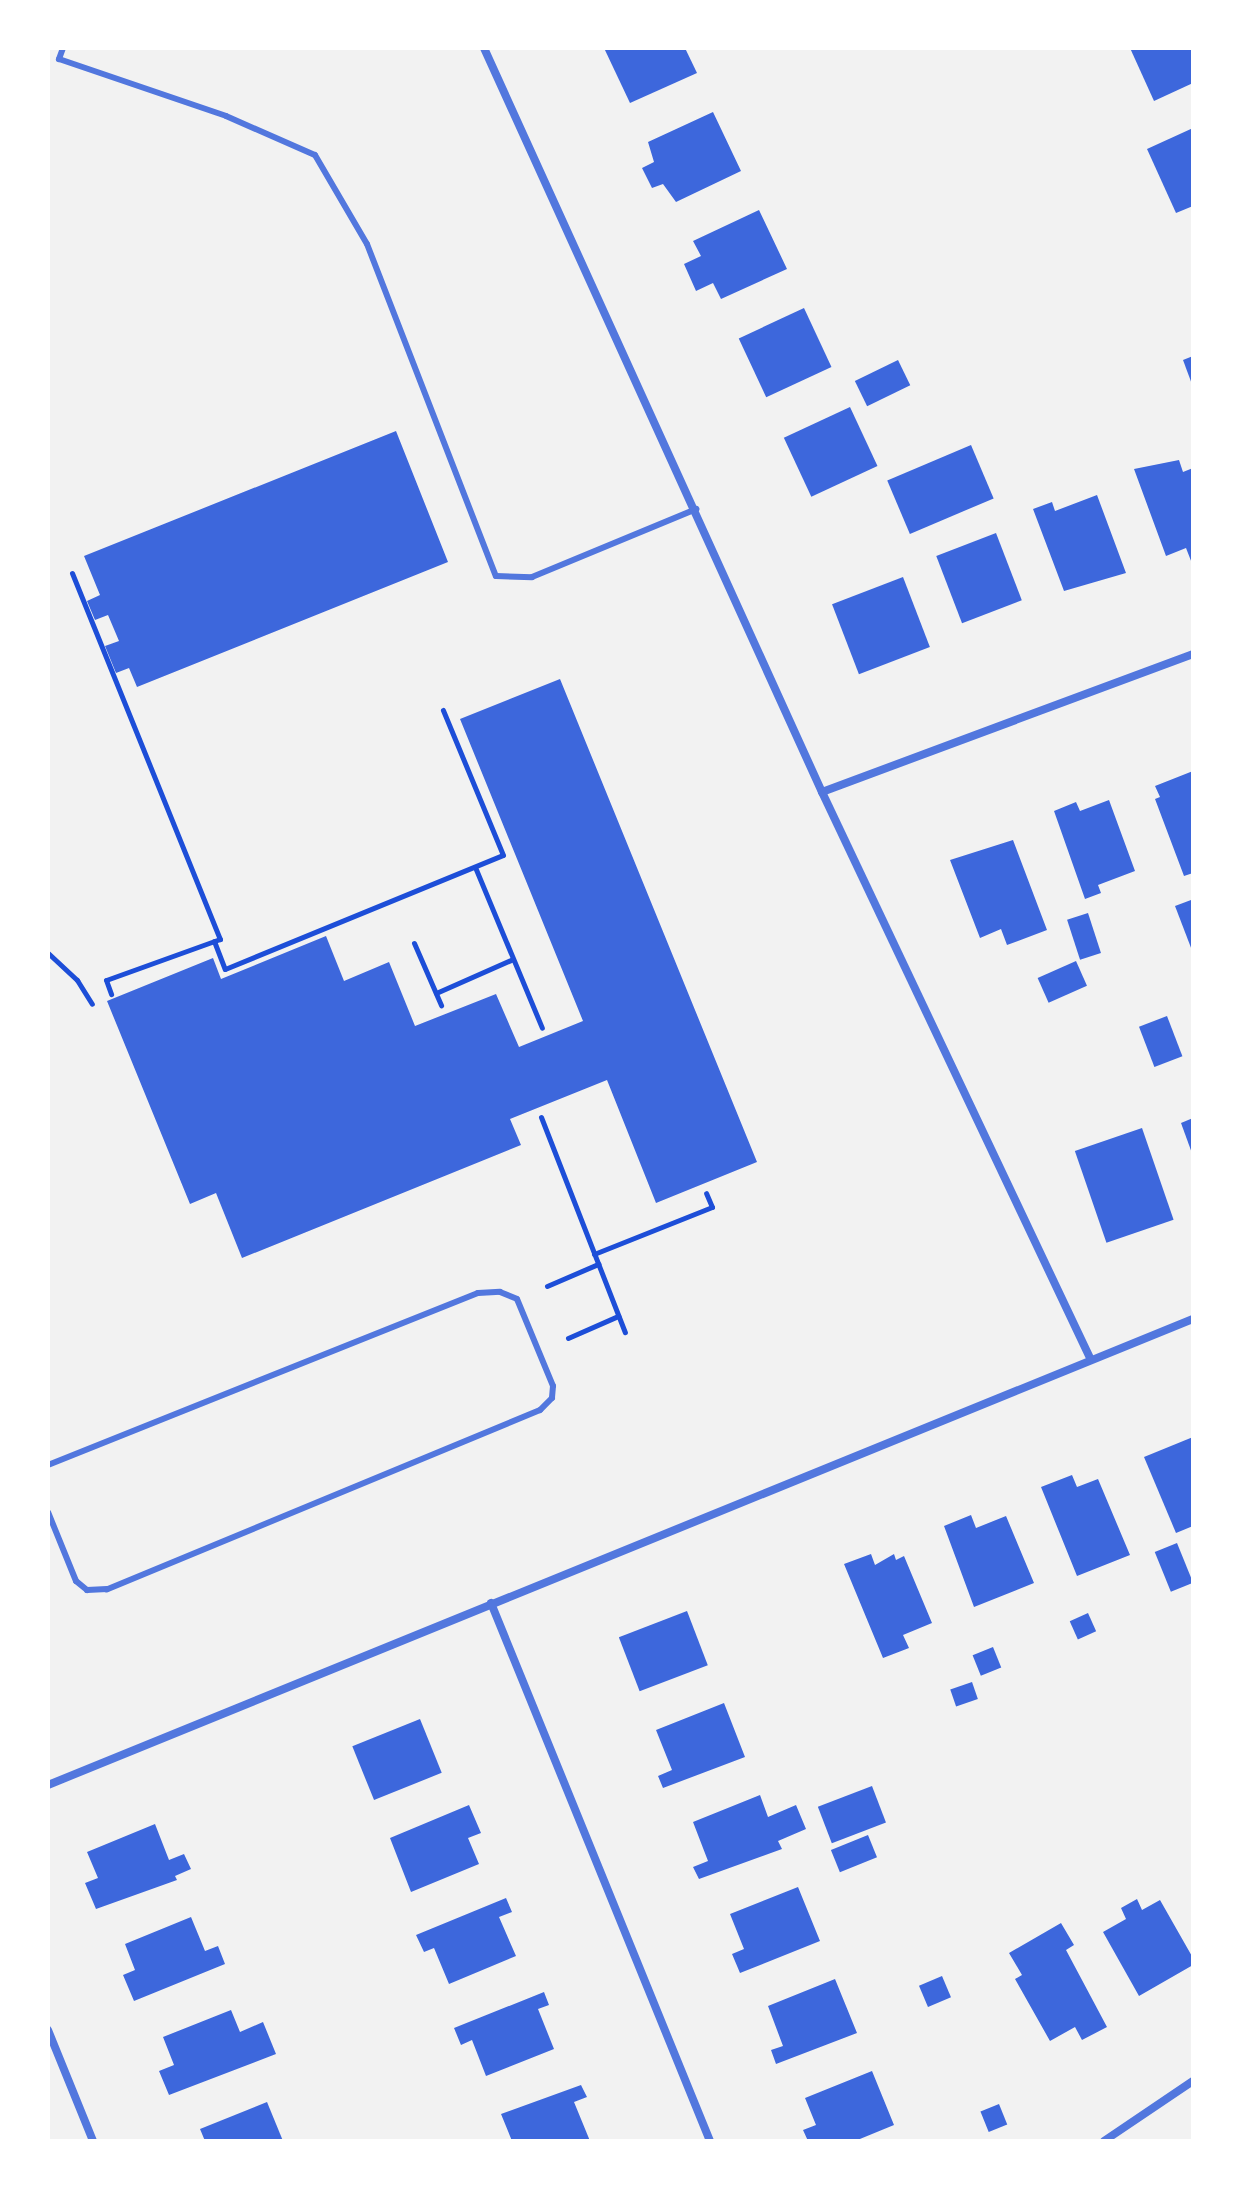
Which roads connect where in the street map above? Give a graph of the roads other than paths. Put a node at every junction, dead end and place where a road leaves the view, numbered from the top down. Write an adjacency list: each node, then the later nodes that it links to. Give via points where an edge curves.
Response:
1 (63, 48): 3 (lane)
2 (484, 48): 5 (street)
3 (59, 59): 4 (lane); 5 (lane, via 226,116 315,155 367,244 496,576 532,577)
4 (48, 64)
5 (696, 509): 7 (street)
6 (1193, 654): 7 (street)
7 (822, 792): 9 (street)
8 (1193, 1319): 9 (street)
9 (1090, 1358): 14 (street)
10 (48, 1465): 12 (lane, via 478,1293 500,1292 517,1299 553,1386 552,1398 540,1410 107,1589 87,1590 76,1581)
11 (48, 1512): 12 (lane)
12 (59, 1539): 13 (lane)
13 (48, 1543)
14 (491, 1603): 15 (street); 19 (street)
15 (48, 1785)
16 (48, 2030): 18 (street)
17 (1193, 2081): 20 (street)
18 (93, 2141)
19 (710, 2141)
20 (1104, 2141)

